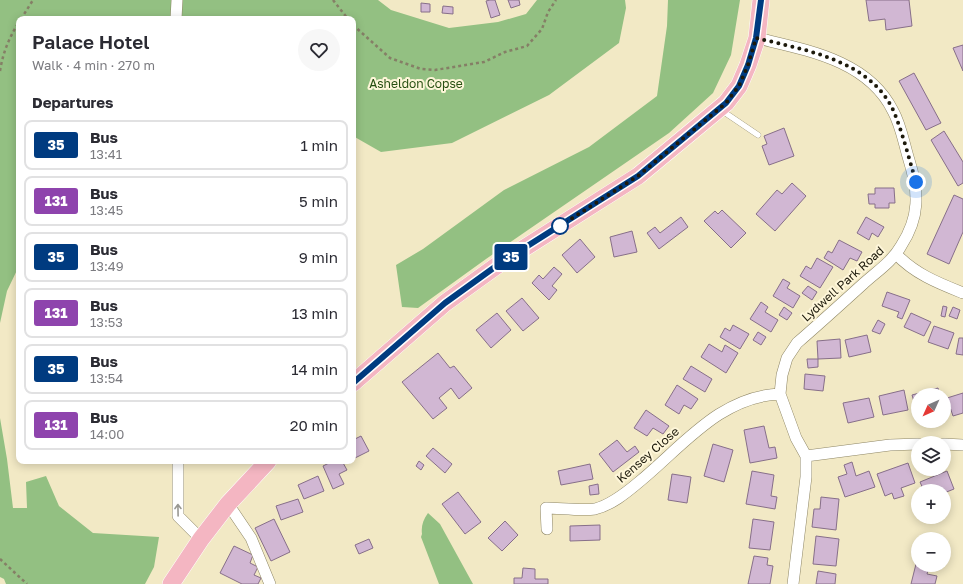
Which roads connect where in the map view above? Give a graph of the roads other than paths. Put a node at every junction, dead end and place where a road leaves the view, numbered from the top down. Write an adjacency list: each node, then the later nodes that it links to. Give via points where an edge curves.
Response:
1 (177, 0): 3 (street)
2 (761, 0): 4 (main road)
3 (176, 16)
4 (756, 38): 5 (main road, via 739,86); 7 (street, Lydwell Park Road, via 824,56 847,65 879,88 893,111 916,182 916,210 910,231)
5 (719, 109): 6 (lane); 9 (main road, via 638,176 499,264 445,303)
6 (758, 135)
7 (896, 254): 8 (street, via 904,263 931,281); 10 (street, Lydwell Park Road, via 797,343 787,358)
8 (963, 293)
9 (356, 380)
10 (780, 394): 14 (street, Lydwell Park Road, via 796,438); 18 (street, Kensey Close, via 739,402 721,413 691,434 652,472 611,503 594,509 546,508)
11 (911, 444): 14 (street, via 890,444)
12 (951, 444): 13 (street)
13 (963, 445)
14 (806, 456): 22 (street, Lydwell Park Road, via 806,477)
15 (178, 464): 19 (street, one-way to 15, via 178,516)
16 (265, 464): 17 (main road)
17 (228, 504): 19 (main road); 21 (street, via 251,538)
18 (547, 529)
19 (201, 539): 20 (main road)
20 (171, 584)
21 (270, 584)
22 (793, 584)

